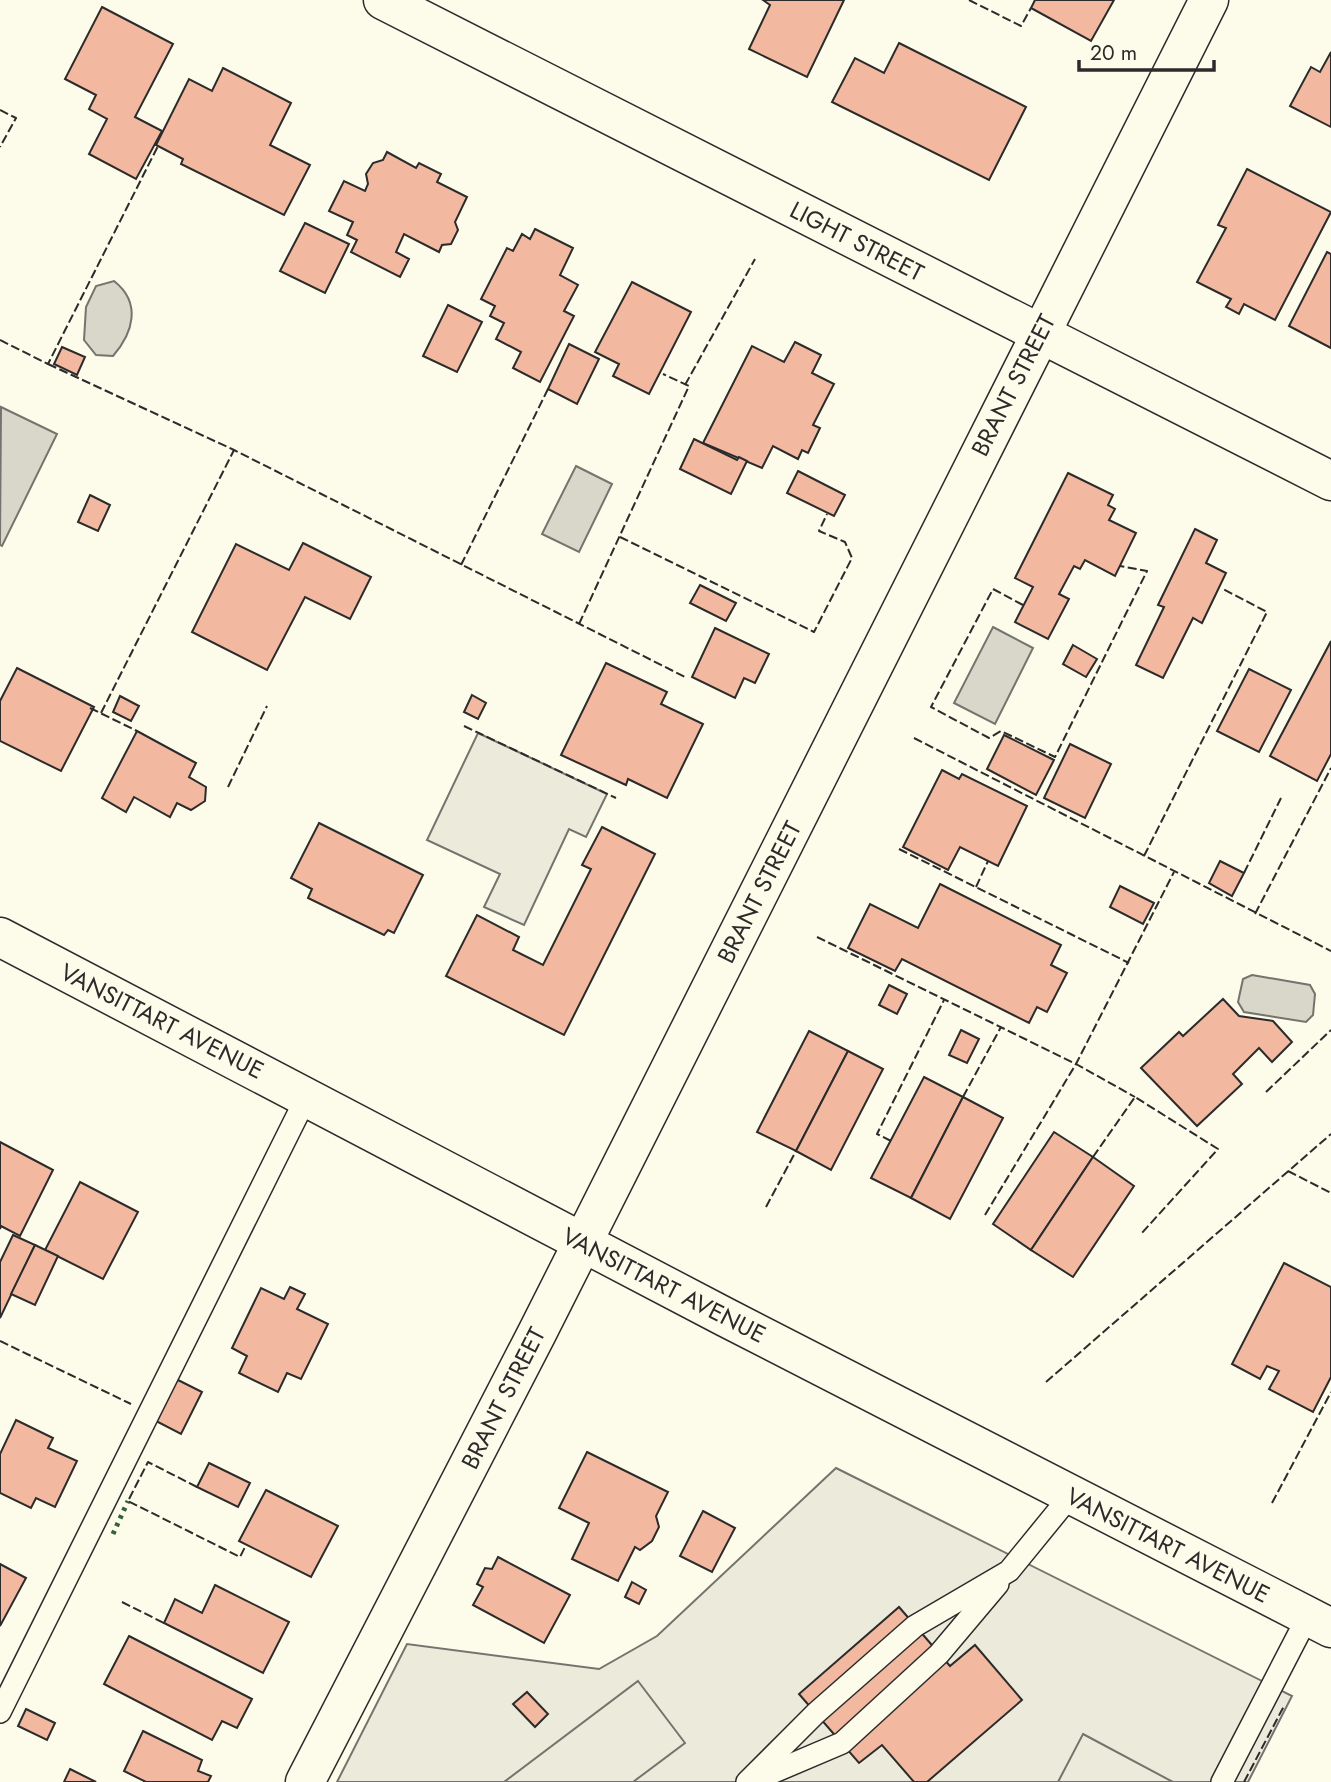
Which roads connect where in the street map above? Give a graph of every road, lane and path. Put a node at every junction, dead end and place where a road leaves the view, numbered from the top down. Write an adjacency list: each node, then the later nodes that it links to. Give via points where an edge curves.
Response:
1 (383, 0): 3 (street, LIGHT STREET)
2 (1209, 0): 3 (street, BRANT STREET)
3 (1039, 334): 4 (street, LIGHT STREET); 7 (street, BRANT STREET)
4 (1331, 481)
5 (0, 937): 6 (street, VANSITTART AVENUE)
6 (307, 1096): 7 (street, VANSITTART AVENUE); 11 (lane)
7 (583, 1243): 8 (street, VANSITTART AVENUE); 12 (street, BRANT STREET)
8 (1071, 1495): 9 (lane); 10 (street, VANSITTART AVENUE)
9 (1009, 1571): 13 (lane, via 915,1626 816,1713); 13 (lane, via 939,1654 842,1743)
10 (1320, 1622): 14 (lane)
11 (0, 1712)
12 (305, 1782)
13 (748, 1782)
14 (1222, 1782)

